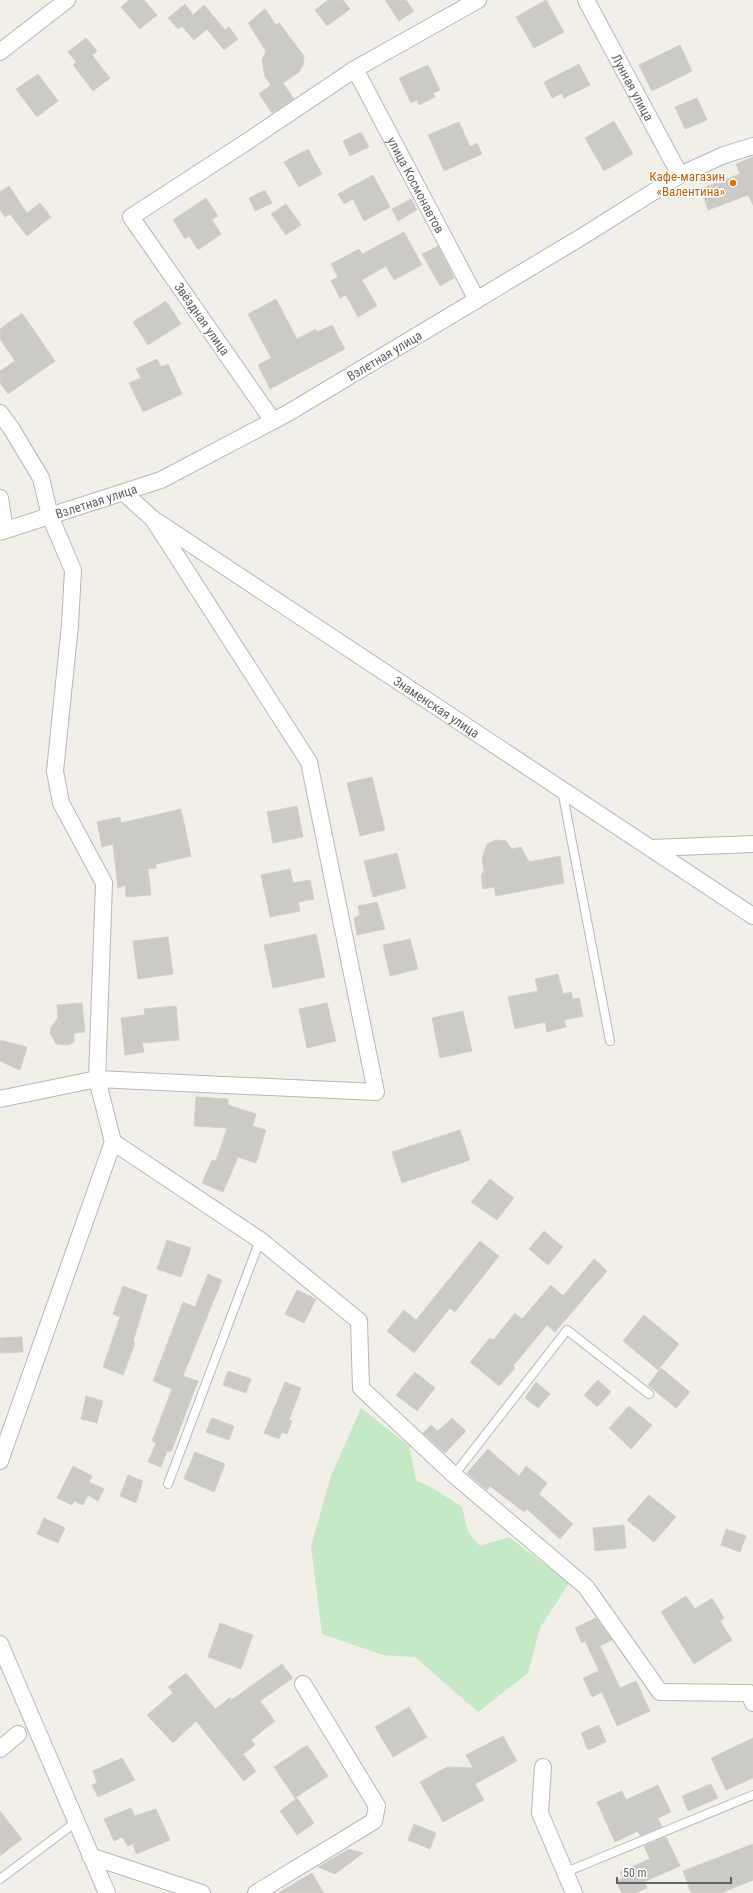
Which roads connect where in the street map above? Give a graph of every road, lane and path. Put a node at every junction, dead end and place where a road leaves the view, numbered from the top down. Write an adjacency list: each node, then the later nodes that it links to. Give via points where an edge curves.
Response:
1 (67, 0): 4 (street)
2 (478, 0): 5 (street)
3 (586, 0): 7 (street, Лунная улица)
4 (0, 52)
5 (355, 69): 8 (street, улица Космонавтов); 10 (street, Звёздная улица, via 131,217)
6 (753, 146): 7 (street, Взлетная улица, via 724,155)
7 (680, 175): 8 (street, Взлетная улица)
8 (477, 300): 10 (street, Взлетная улица)
9 (0, 413): 13 (street, via 41,478)
10 (273, 421): 11 (street, Взлетная улица, via 161,480)
11 (124, 493): 13 (street, Взлетная улица); 14 (street, Знаменская улица)
12 (0, 498): 15 (street)
13 (50, 516): 15 (street, Взлетная улица); 21 (street, via 73,570 55,771 61,803 104,884)
14 (153, 519): 16 (street, Знаменская улица); 21 (street, via 309,762 376,1092)
15 (3, 531)
16 (561, 788): 18 (street, Знаменская улица); 20 (lane)
17 (753, 844): 18 (street)
18 (652, 848): 19 (street, Знаменская улица)
19 (753, 916)
20 (610, 1040)
21 (97, 1079): 22 (street); 23 (street)
22 (0, 1099)
23 (113, 1142): 24 (street); 26 (street)
24 (260, 1240): 27 (street, via 359,1321 361,1388); 28 (lane)
25 (648, 1394): 27 (lane, via 567,1330)
26 (0, 1461)
27 (454, 1475): 31 (street, via 586,1587 660,1692 749,1693)
28 (168, 1484)
29 (0, 1644): 36 (street)
30 (303, 1684): 42 (street, via 377,1806 374,1821)
31 (753, 1703)
32 (18, 1734): 33 (street)
33 (0, 1749)
34 (543, 1767): 38 (street, via 540,1813)
35 (753, 1794): 38 (lane)
36 (76, 1822): 37 (street); 39 (lane)
37 (90, 1856): 40 (street); 41 (street)
38 (566, 1872): 43 (street)
39 (0, 1879)
40 (107, 1893)
41 (202, 1893)
42 (256, 1893)
43 (574, 1893)

